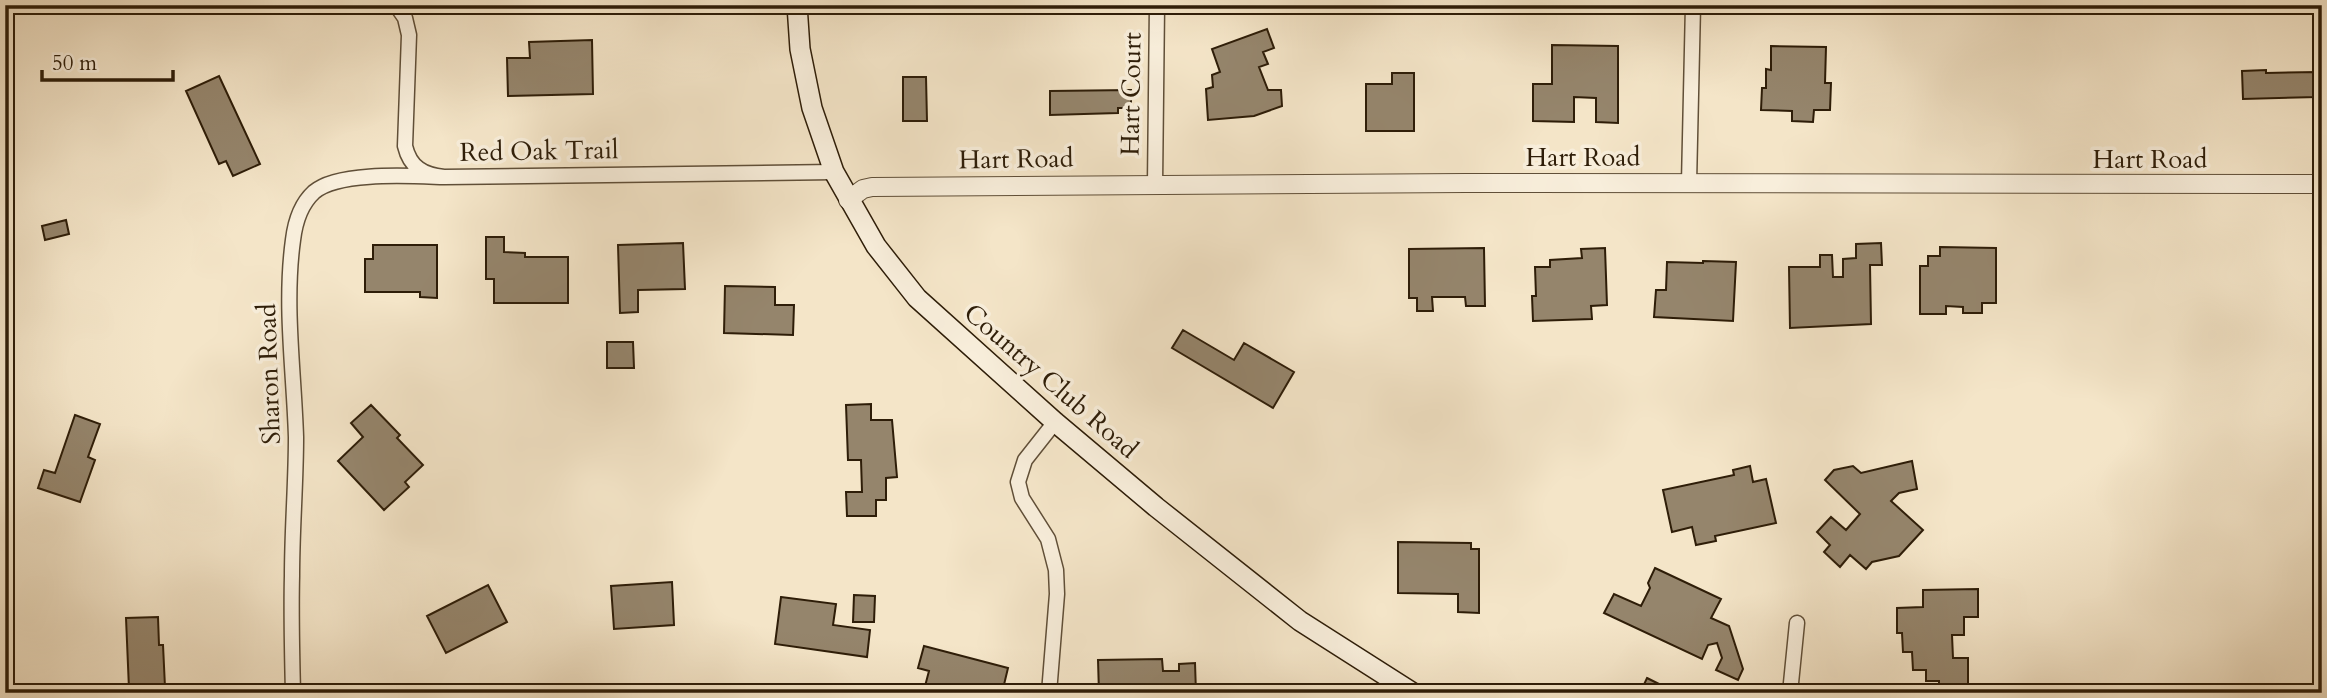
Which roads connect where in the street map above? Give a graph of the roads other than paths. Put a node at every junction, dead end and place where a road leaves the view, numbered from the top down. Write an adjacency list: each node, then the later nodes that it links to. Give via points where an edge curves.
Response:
1 (396, 5): 6 (street, Red Oak Trail, via 409,35 407,153 420,170)
2 (797, 5): 5 (main road, Country Club Road, via 812,108)
3 (1157, 5): 8 (street, Hart Court)
4 (1693, 5): 7 (street)
5 (834, 172): 6 (street, Red Oak Trail); 10 (main road, Country Club Road)
6 (444, 177): 13 (street, Sharon Road, via 375,177 330,183 309,198 296,226 290,311 296,449)
7 (1689, 183): 8 (street, Hart Road); 9 (street, Hart Road)
8 (1155, 184): 10 (street, Hart Road, via 872,187)
9 (2322, 184)
10 (848, 200): 11 (main road, Country Club Road, via 876,246 917,298)
11 (1055, 422): 14 (street, via 1025,460 1018,482 1048,539 1056,570); 15 (main road, Country Club Road, via 1300,621)
12 (1797, 623): 16 (street)
13 (293, 693)
14 (1049, 693)
15 (1413, 693)
16 (1790, 693)

